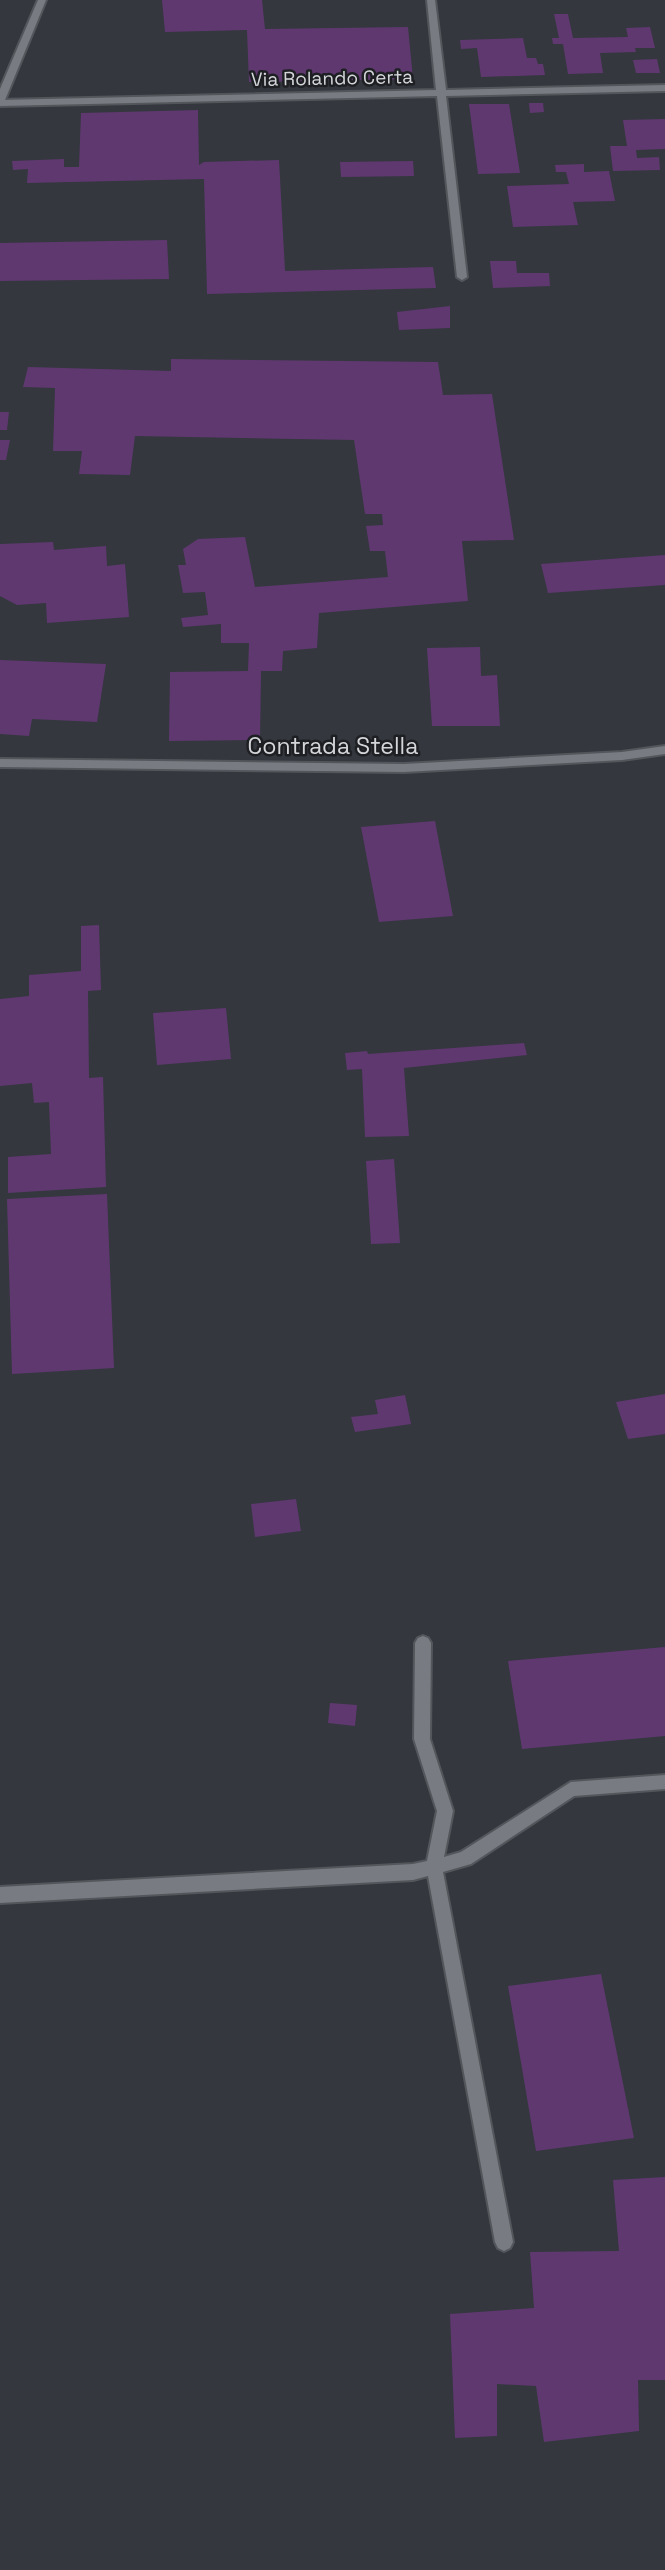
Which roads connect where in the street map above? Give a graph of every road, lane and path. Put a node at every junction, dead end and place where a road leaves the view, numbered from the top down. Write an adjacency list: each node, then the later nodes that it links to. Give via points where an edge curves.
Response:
1 (42, 0): 5 (street)
2 (431, 0): 4 (street)
3 (665, 88): 4 (street, Via Rolando Certa)
4 (441, 93): 5 (street, Via Rolando Certa); 6 (street)
5 (0, 101)
6 (462, 276)
7 (665, 750): 8 (street, Contrada Stella, via 404,768)
8 (0, 763)
9 (423, 1643): 11 (street, via 422,1739 445,1811)
10 (665, 1782): 11 (street, via 571,1789 465,1859)
11 (434, 1867): 12 (street, via 400,1873); 13 (street)
12 (0, 1895)
13 (504, 2242)

